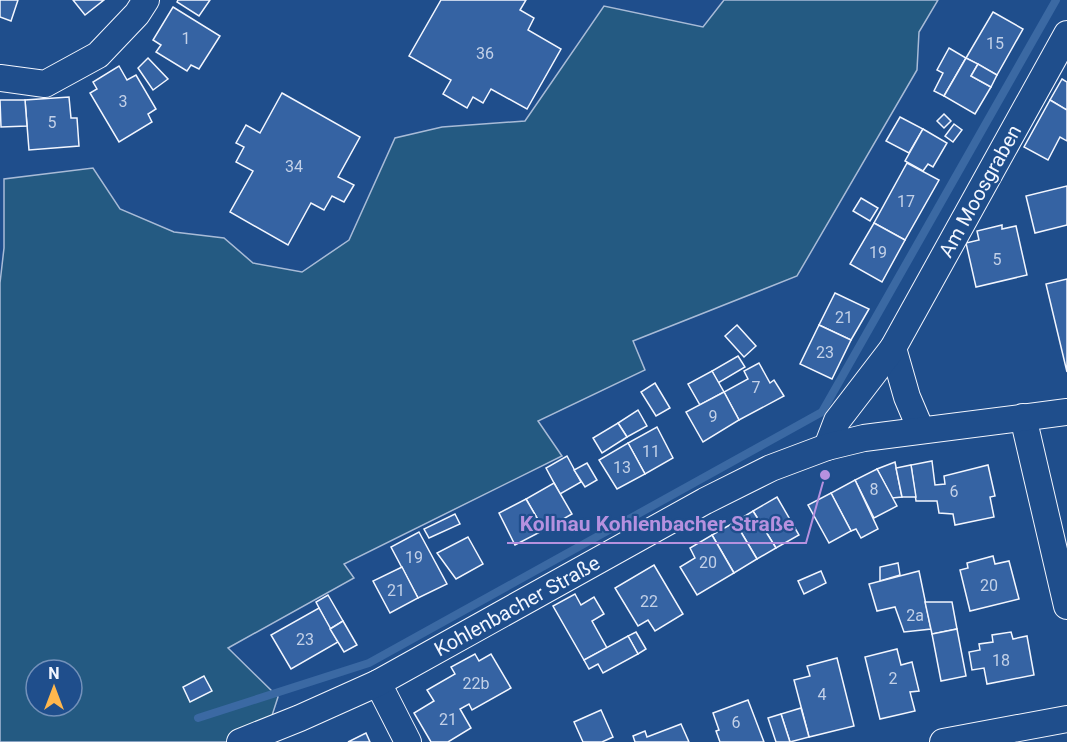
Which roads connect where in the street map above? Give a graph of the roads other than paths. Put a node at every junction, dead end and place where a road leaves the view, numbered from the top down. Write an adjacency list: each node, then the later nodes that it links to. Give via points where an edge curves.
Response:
1 (146, 0): 3 (street, via 98,55 45,84)
2 (1067, 34): 4 (street, Am Moosgraben)
3 (0, 78)
4 (893, 348): 7 (street); 8 (street, Am Moosgraben, via 837,421)
5 (1067, 412): 6 (street, Kohlenbacher Straße)
6 (1023, 417): 7 (street, Kohlenbacher Straße); 9 (street)
7 (921, 430): 8 (street, Kohlenbacher Straße)
8 (827, 447): 10 (street, Kohlenbacher Straße, via 771,468 705,501)
9 (1067, 606)
10 (378, 683): 12 (street, Kohlenbacher Straße); 14 (street)
11 (1067, 719): 15 (street)
12 (265, 736): 13 (street, Kohlenbacher Straße)
13 (240, 742)
14 (408, 742)
15 (943, 742)

